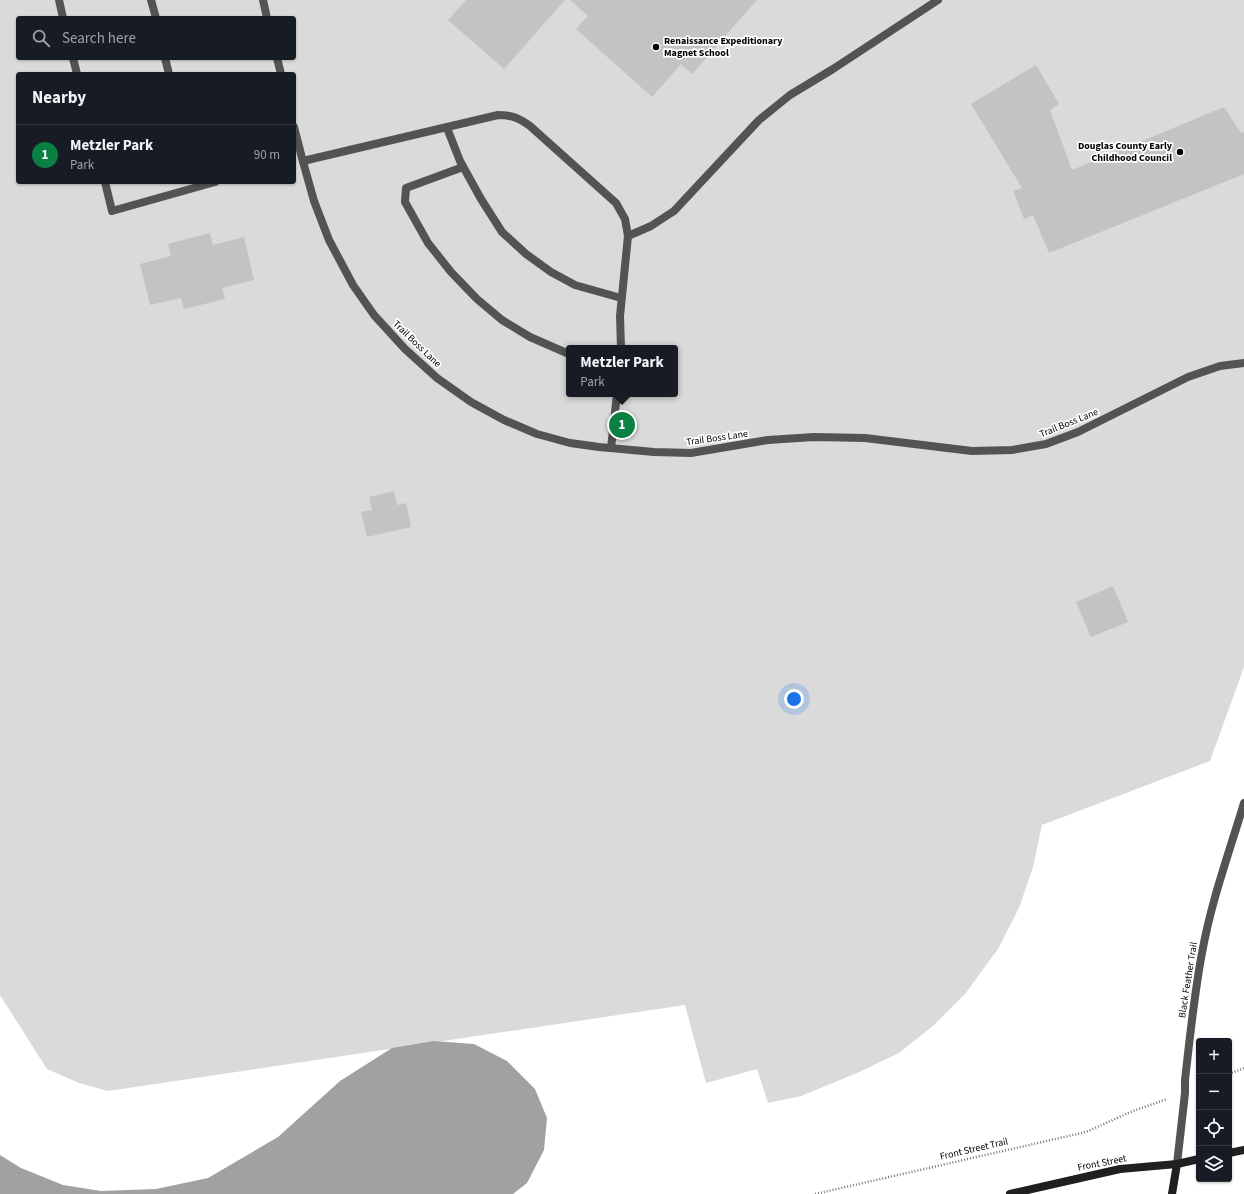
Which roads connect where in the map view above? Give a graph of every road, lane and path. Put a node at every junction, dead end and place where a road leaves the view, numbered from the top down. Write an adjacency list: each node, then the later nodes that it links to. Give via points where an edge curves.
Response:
1 (59, 0): 5 (street)
2 (152, 0): 6 (street)
3 (263, 0): 7 (street)
4 (938, 0): 20 (street, via 790,95 759,120 674,211 651,226)
5 (63, 16)
6 (156, 16)
7 (267, 16)
8 (74, 60): 11 (street)
9 (166, 60): 12 (street)
10 (278, 60): 13 (street)
11 (76, 72)
12 (168, 72)
13 (280, 72)
14 (447, 128): 16 (street); 17 (street); 20 (street, via 498,115 519,118 616,203 625,219)
15 (296, 140): 16 (street, Trail Boss Lane)
16 (299, 160): 26 (street, Trail Boss Lane, via 329,240 353,285 374,315 405,349 437,378 465,398 504,420 537,434 570,443)
17 (463, 167): 21 (street, via 502,232 526,254 551,272 575,284); 23 (street, via 406,188 405,202 420,230 451,272 477,299 502,320 530,337)
18 (105, 184): 19 (street, via 112,211)
19 (194, 185)
20 (628, 236): 21 (street)
21 (621, 298): 22 (street)
22 (621, 345)
23 (566, 353)
24 (1244, 363): 26 (street, Trail Boss Lane, via 1220,366 1188,377 1078,432 1046,444 1012,450 972,451 865,438 821,437 768,440 691,453)
25 (617, 397): 26 (street)
26 (610, 448)
27 (1244, 803): 34 (street, Black Feather Trail, via 1212,909 1202,952)
28 (1244, 1068): 29 (path)
29 (1232, 1073)
30 (1133, 1111): 35 (path, Front Street Trail, via 1086,1132)
31 (1244, 1150): 32 (main road)
32 (1232, 1152)
33 (1196, 1160): 34 (main road, Front Street)
34 (1177, 1164): 36 (main road, Front Street, via 1120,1169); 37 (main road)
35 (815, 1194)
36 (1010, 1194)
37 (1172, 1194)

